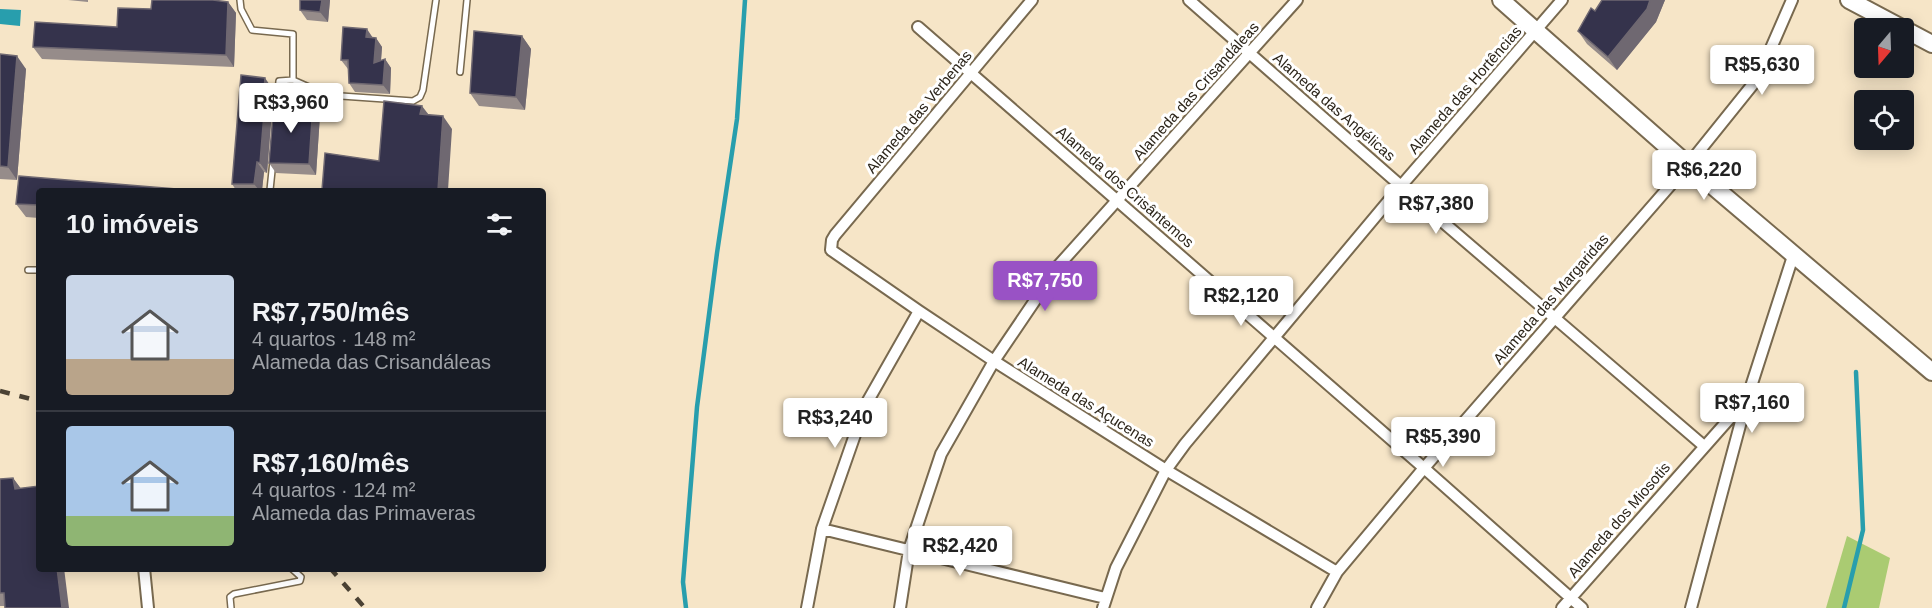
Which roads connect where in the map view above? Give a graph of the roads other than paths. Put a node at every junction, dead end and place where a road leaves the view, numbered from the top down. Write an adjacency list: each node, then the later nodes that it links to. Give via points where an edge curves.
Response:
1 (240, 0): 17 (lane, via 252,30 293,34)
2 (436, 0): 17 (lane, via 423,90 413,101 327,95)
3 (467, 0): 15 (lane)
4 (1032, 0): 16 (street, Alameda das Verbenas)
5 (1189, 0): 14 (street, Alameda das Angélicas)
6 (1297, 0): 14 (street, Alameda das Crisandáleas)
7 (1501, 0): 12 (main road)
8 (1562, 0): 12 (street, Alameda das Hortências)
9 (1792, 0): 20 (street, Alameda das Margaridas, via 1758,78)
10 (1849, 0): 13 (main road)
11 (918, 27): 16 (street, Alameda dos Crisântemos)
12 (1536, 31): 20 (main road); 21 (street, Alameda das Hortências)
13 (1930, 38)
14 (1251, 53): 21 (street, Alameda das Angélicas); 23 (street, Alameda das Crisandáleas)
15 (460, 72)
16 (971, 73): 23 (street, Alameda dos Crisântemos); 24 (street, Alameda das Verbenas)
17 (293, 80): 18 (lane, via 279,81)
18 (277, 114)
19 (273, 158): 22 (lane)
20 (1688, 165): 25 (main road); 29 (street, Alameda das Margaridas)
21 (1401, 186): 29 (street, Alameda das Angélicas); 30 (street, Alameda das Hortências)
22 (270, 188)
23 (1118, 201): 30 (street, Alameda dos Crisântemos); 31 (street, Alameda das Crisandáleas, via 1059,265)
24 (831, 244): 28 (street, Alameda das Açucenas, via 836,255)
25 (1794, 254): 32 (main road); 33 (street)
26 (28, 270): 27 (lane)
27 (36, 270)
28 (919, 311): 31 (street, Alameda das Açucenas); 39 (street, via 865,405)
29 (1554, 318): 36 (street, Alameda das Angélicas); 37 (street, Alameda das Margaridas)
30 (1274, 337): 37 (street, Alameda dos Crisântemos); 38 (street, Alameda das Hortências)
31 (994, 361): 38 (street, Alameda das Açucenas); 40 (street, Alameda das Crisandáleas, via 941,454)
32 (1932, 372)
33 (1747, 399): 34 (street, Alameda dos Miosotis); 35 (street)
34 (1722, 426): 35 (street, via 1734,430); 36 (street, Alameda dos Miosotis)
35 (1737, 436): 53 (street)
36 (1704, 446): 44 (street, Alameda dos Miosotis)
37 (1424, 468): 43 (street, Alameda das Margaridas); 44 (street, Alameda dos Crisântemos)
38 (1166, 470): 43 (street, Alameda das Açucenas); 45 (street, Alameda das Hortências, via 1116,568)
39 (822, 529): 40 (street); 48 (street)
40 (909, 550): 45 (street); 49 (street, Alameda das Crisandáleas)
41 (144, 572): 46 (street)
42 (295, 572): 47 (lane, via 300,581 234,594 230,597)
43 (1337, 572): 50 (street, Alameda das Margaridas)
44 (1570, 598): 51 (street, Alameda dos Miosotis); 52 (street, Alameda dos Crisântemos)
45 (1104, 603)
46 (148, 608)
47 (231, 608)
48 (807, 608)
49 (900, 608)
50 (1317, 608)
51 (1562, 608)
52 (1582, 608)
53 (1691, 608)

